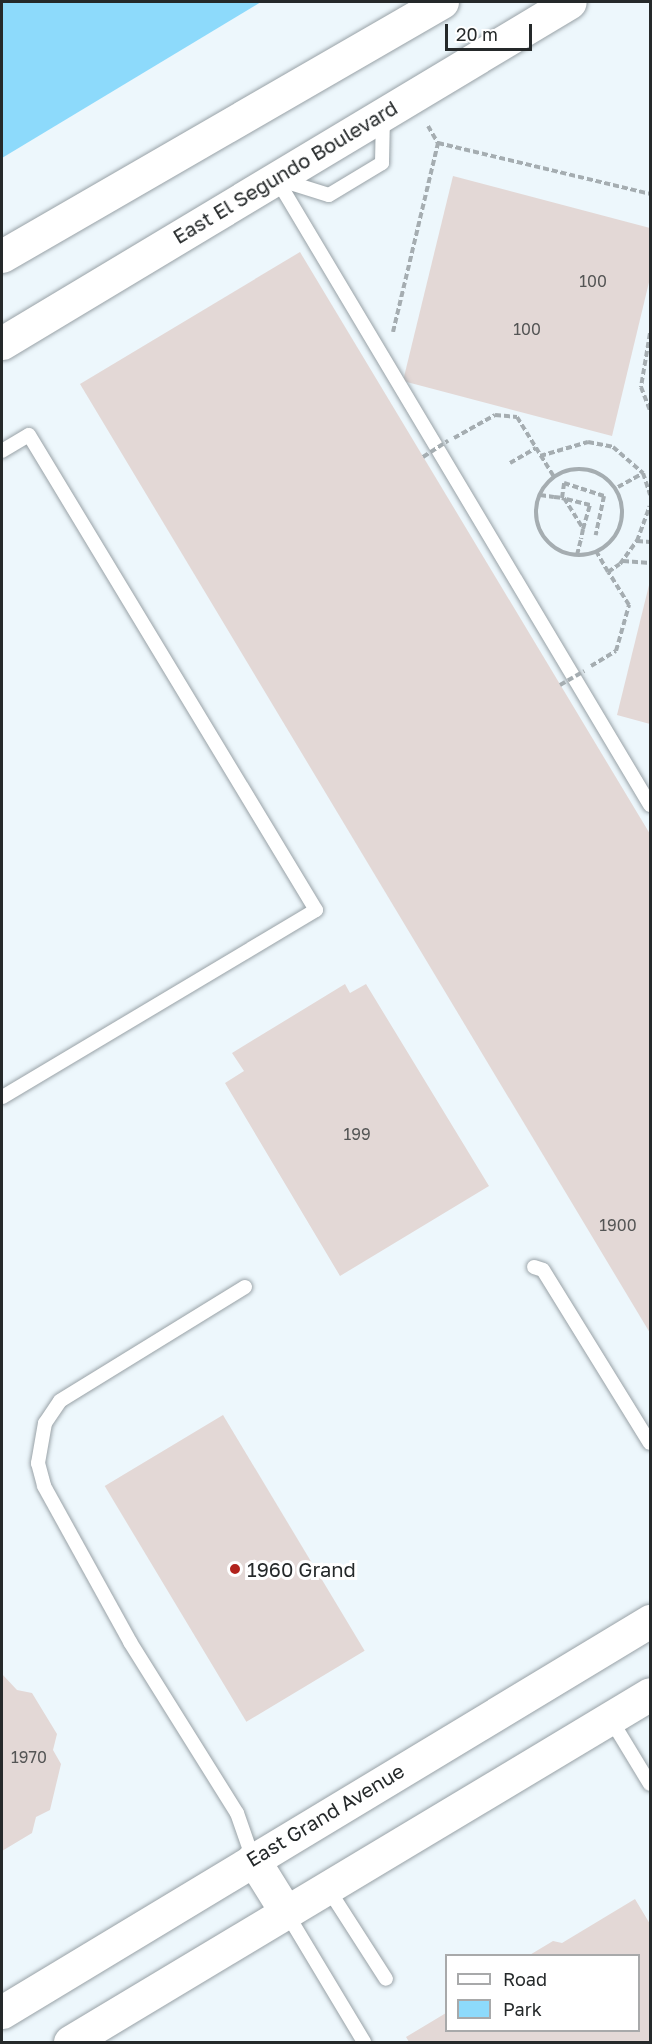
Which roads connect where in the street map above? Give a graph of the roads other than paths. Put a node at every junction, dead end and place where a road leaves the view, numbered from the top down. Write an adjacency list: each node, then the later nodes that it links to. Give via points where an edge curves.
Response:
1 (442, 2): 4 (street)
2 (570, 2): 3 (street, East El Segundo Boulevard)
3 (276, 178): 5 (street, East El Segundo Boulevard); 7 (lane)
4 (2, 256)
5 (2, 344)
6 (2, 451): 8 (lane, via 29,435 316,910)
7 (651, 805)
8 (2, 1097)
9 (534, 1267): 11 (lane, via 543,1270)
10 (245, 1287): 16 (lane, via 60,1401 45,1423 38,1463 44,1486 130,1642 237,1814)
11 (651, 1443)
12 (651, 1621): 16 (street, East Grand Avenue)
13 (651, 1694): 14 (street)
14 (610, 1718): 15 (lane); 17 (street)
15 (651, 1784)
16 (253, 1859): 18 (street); 20 (street, East Grand Avenue)
17 (327, 1887): 18 (street); 19 (lane)
18 (286, 1912): 21 (street); 22 (lane)
19 (386, 1979)
20 (2, 2012)
21 (70, 2043)
22 (364, 2043)

